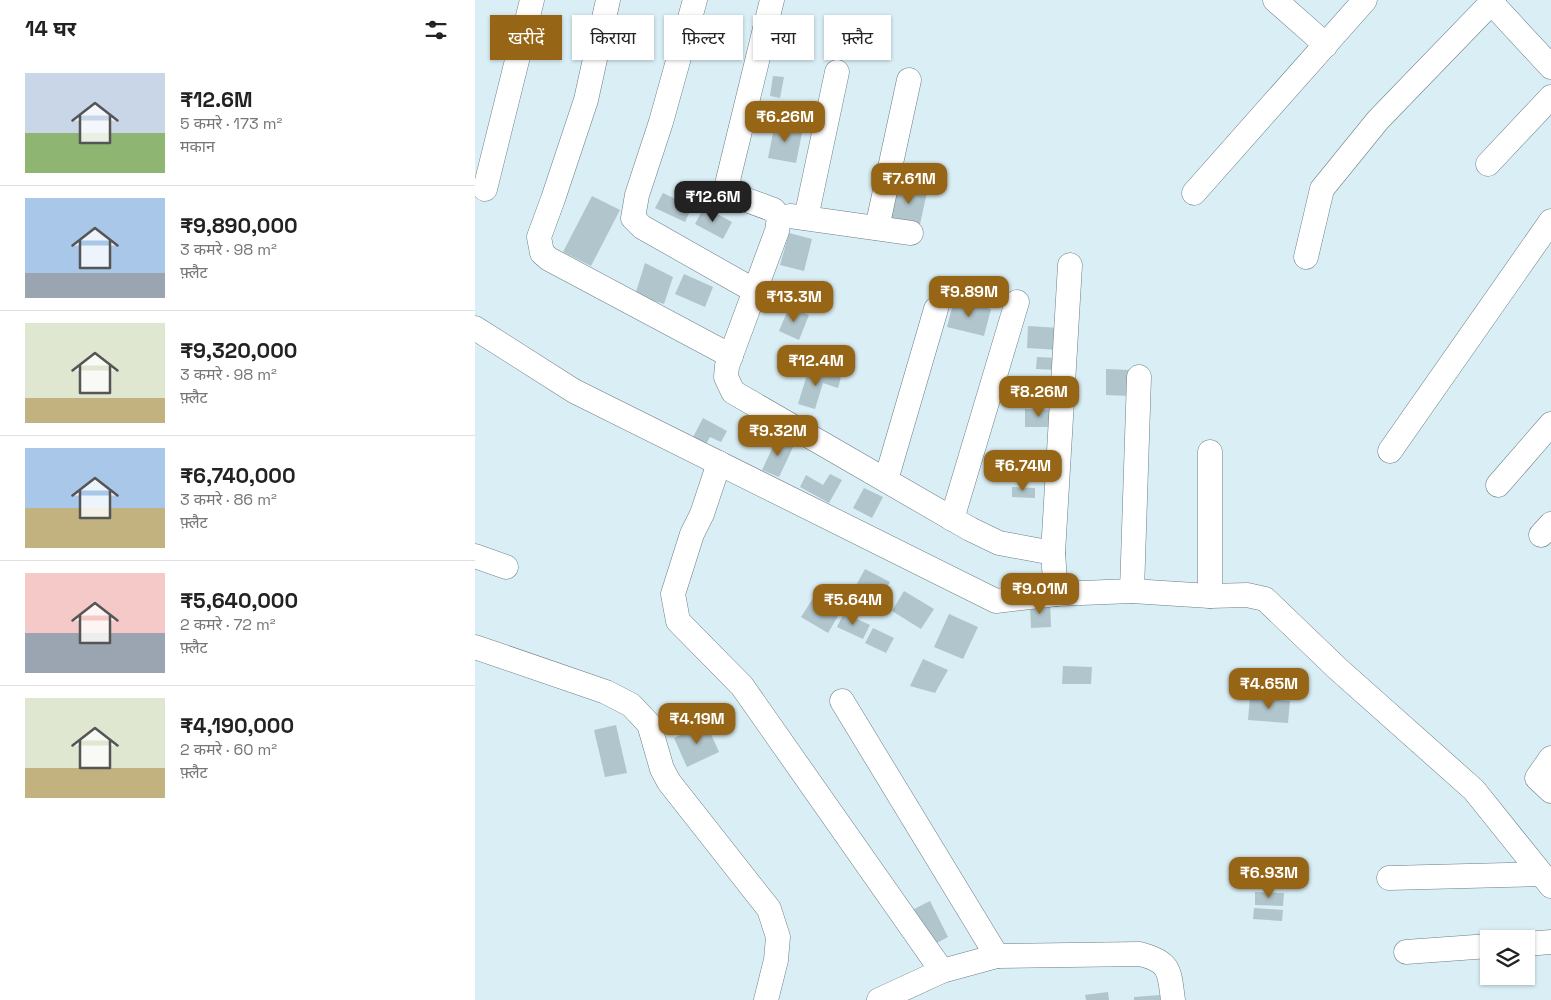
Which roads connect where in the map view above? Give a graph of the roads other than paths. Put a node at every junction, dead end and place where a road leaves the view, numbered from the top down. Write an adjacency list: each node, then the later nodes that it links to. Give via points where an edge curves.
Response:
1 (532, 0): 13 (street)
2 (608, 0): 28 (street, via 586,100 538,244 549,259)
3 (695, 0): 24 (street, via 633,218 642,227)
4 (772, 0): 17 (street, via 728,180 733,195)
5 (1275, 0): 8 (street)
6 (1365, 0): 8 (street)
7 (1492, 1): 9 (street); 22 (street, via 1378,120 1322,189)
8 (1325, 45): 16 (street)
9 (1551, 67)
10 (837, 72): 18 (street)
11 (909, 80): 20 (street)
12 (1551, 97): 14 (street)
13 (484, 157): 15 (street)
14 (1489, 164)
15 (485, 189)
16 (1194, 193)
17 (778, 214): 18 (street); 24 (street, via 777,231)
18 (806, 218): 20 (street)
19 (1551, 221): 31 (street)
20 (877, 228): 21 (street)
21 (911, 233)
22 (1306, 257)
23 (1070, 265): 37 (street)
24 (755, 291): 28 (street)
25 (1017, 302): 36 (street)
26 (936, 309): 34 (street)
27 (475, 328): 33 (street, via 574,391)
28 (731, 356): 34 (street, via 726,377 733,392)
29 (1139, 378): 40 (street)
30 (1551, 424): 35 (street)
31 (1390, 451)
32 (1210, 452): 42 (street)
33 (719, 463): 41 (street, via 996,601); 54 (street, via 673,594 678,621 742,686)
34 (885, 480): 36 (street)
35 (1498, 485)
36 (952, 519): 37 (street, via 999,542)
37 (1053, 553): 41 (street)
38 (475, 556): 39 (street)
39 (506, 567)
40 (1132, 591): 41 (street); 42 (street)
41 (1056, 594)
42 (1210, 596): 48 (street, via 1260,596 1277,608 1338,669 1474,790)
43 (475, 647): 55 (street, via 606,692 640,713 649,724 669,782 769,908 778,937)
44 (842, 701): 53 (street)
45 (1551, 758): 46 (street, via 1537,778)
46 (1551, 791)
47 (1389, 878): 48 (street)
48 (1546, 880)
49 (1551, 942): 50 (street)
50 (1535, 943)
51 (1480, 947): 52 (street)
52 (1406, 952)
53 (997, 956): 54 (street); 57 (street, via 1140,954 1157,958 1166,965)
54 (942, 971): 56 (street)
55 (766, 1000)
56 (879, 1000)
57 (1173, 1000)

